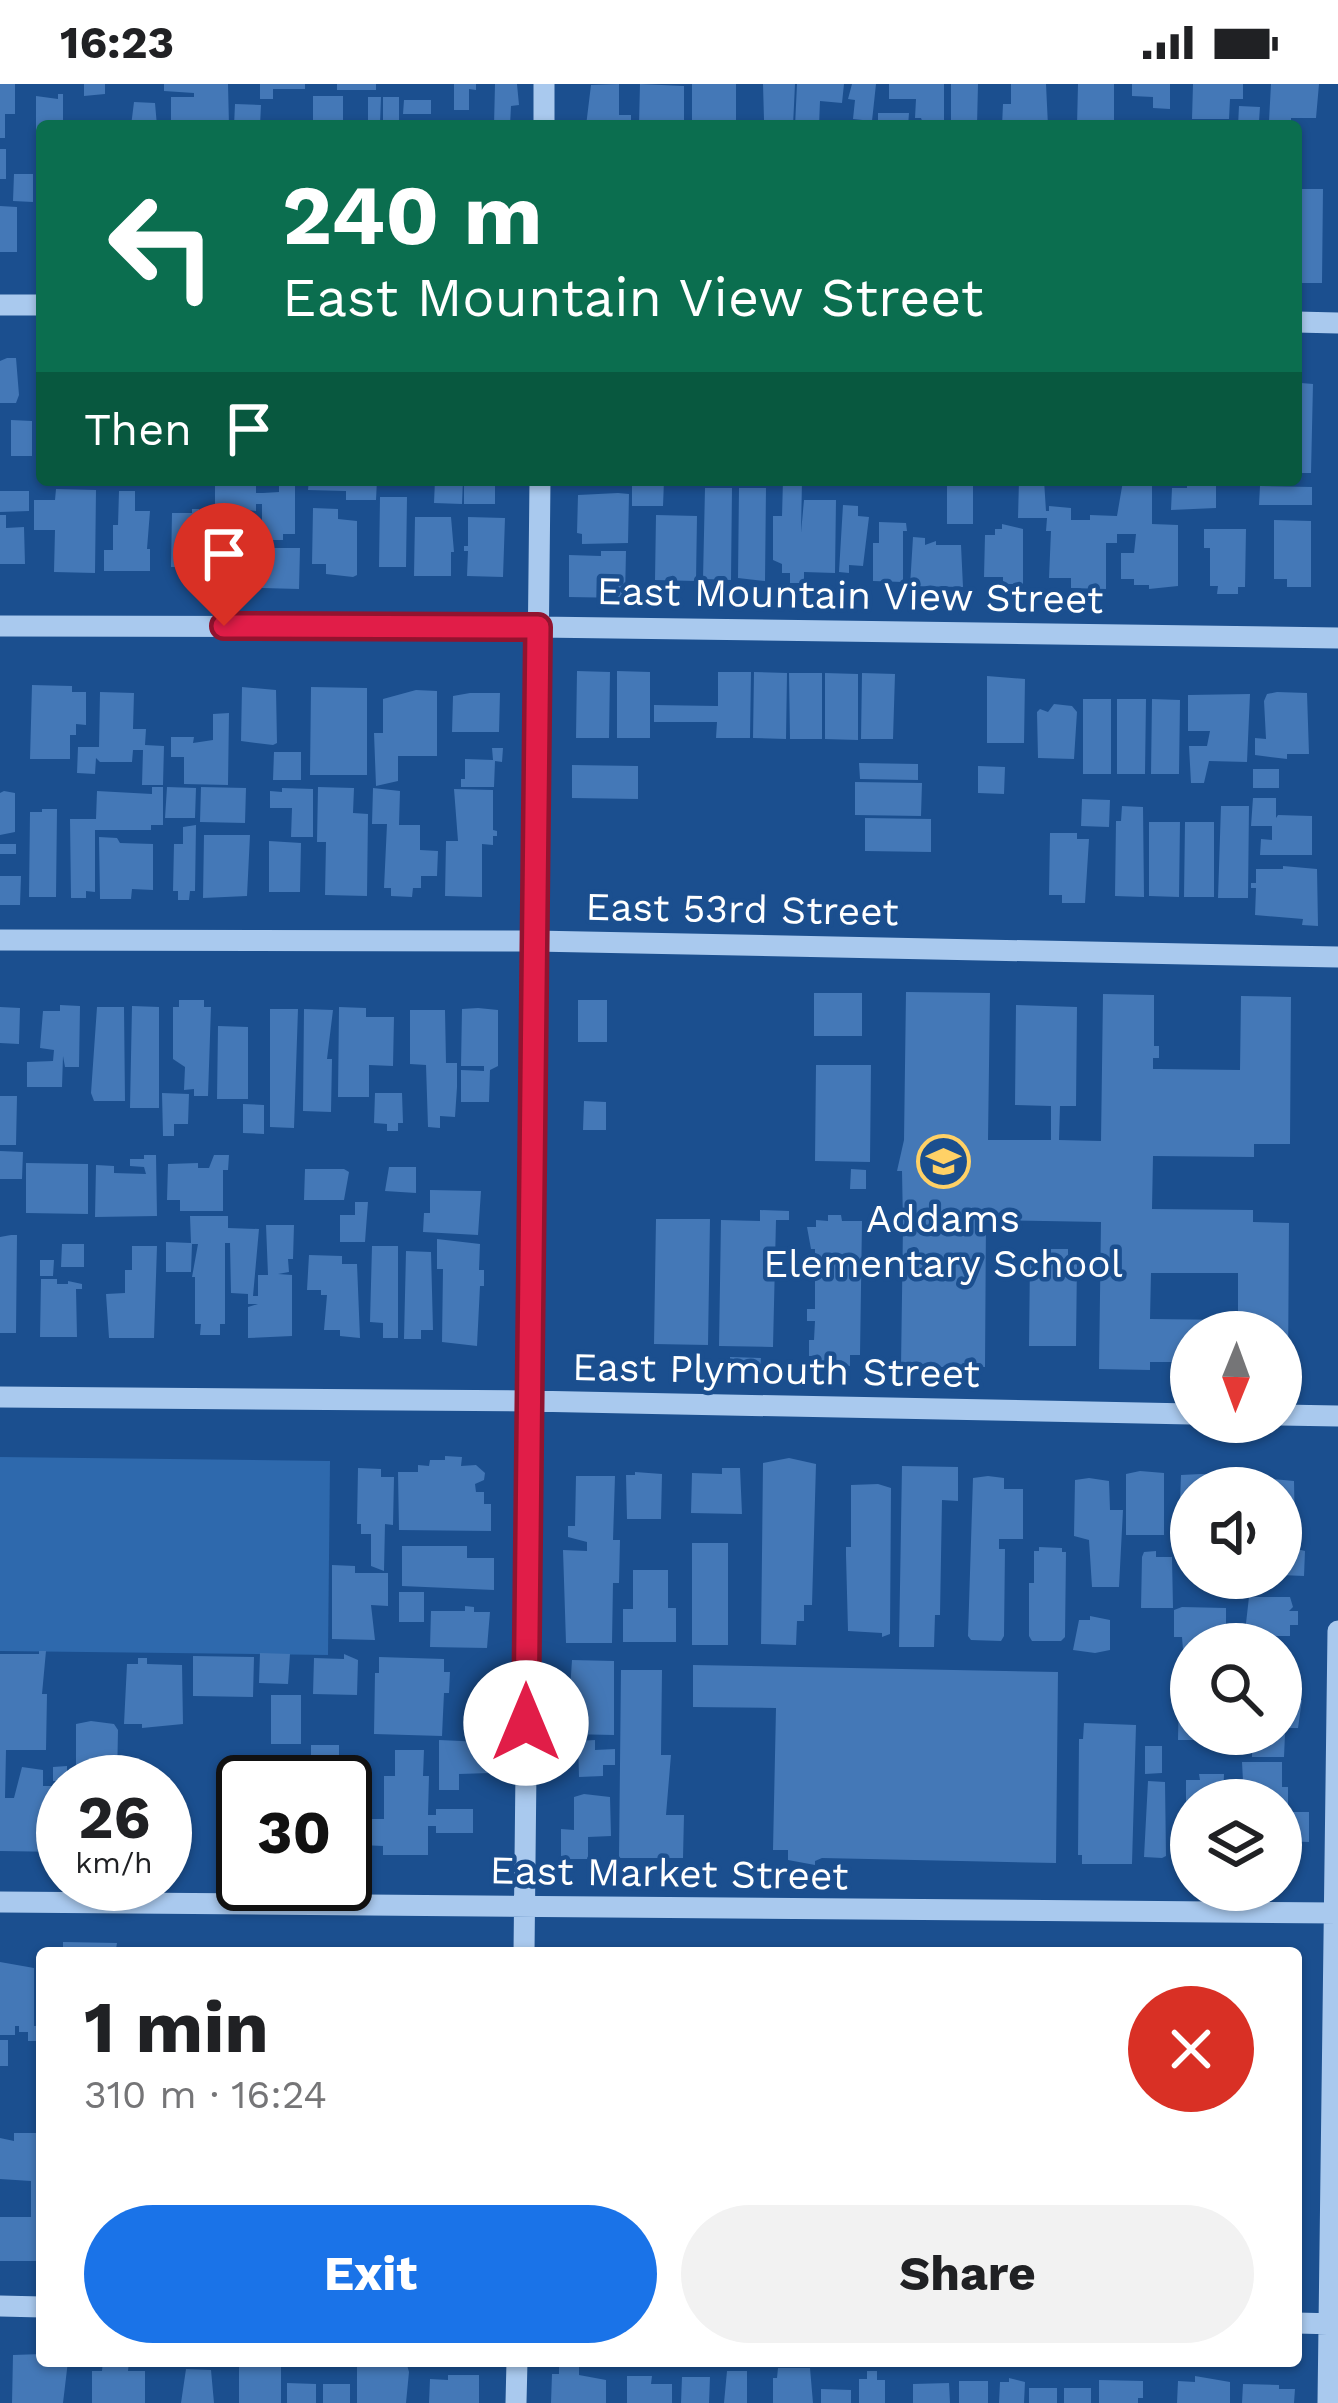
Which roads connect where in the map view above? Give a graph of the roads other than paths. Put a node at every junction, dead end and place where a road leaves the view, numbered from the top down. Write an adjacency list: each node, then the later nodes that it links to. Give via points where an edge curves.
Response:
1 (544, 84): 2 (street)
2 (544, 120)
3 (0, 305): 4 (street)
4 (36, 305)
5 (1302, 322): 6 (street)
6 (1338, 323)
7 (540, 486): 9 (street)
8 (0, 626): 9 (street, East Mountain View Street)
9 (538, 627): 10 (street, East Mountain View Street); 12 (street)
10 (1338, 638)
11 (0, 940): 12 (street, East 53rd Street)
12 (534, 940): 13 (street, East 53rd Street); 15 (street)
13 (1338, 957)
14 (0, 1397): 15 (street, East Plymouth Street)
15 (528, 1401): 16 (street, East Plymouth Street); 21 (street)
16 (1170, 1414)
17 (1302, 1416): 18 (street)
18 (1338, 1417)
19 (1338, 1630): 22 (street)
20 (0, 1902): 21 (street, East Market Street)
21 (525, 1906): 22 (street, East Market Street); 23 (street)
22 (1336, 1913): 27 (street)
23 (524, 1947)
24 (0, 2306): 25 (street)
25 (36, 2307)
26 (1302, 2324): 27 (street)
27 (1334, 2324): 30 (street)
28 (517, 2367): 29 (street)
29 (516, 2403)
30 (1328, 2403)

